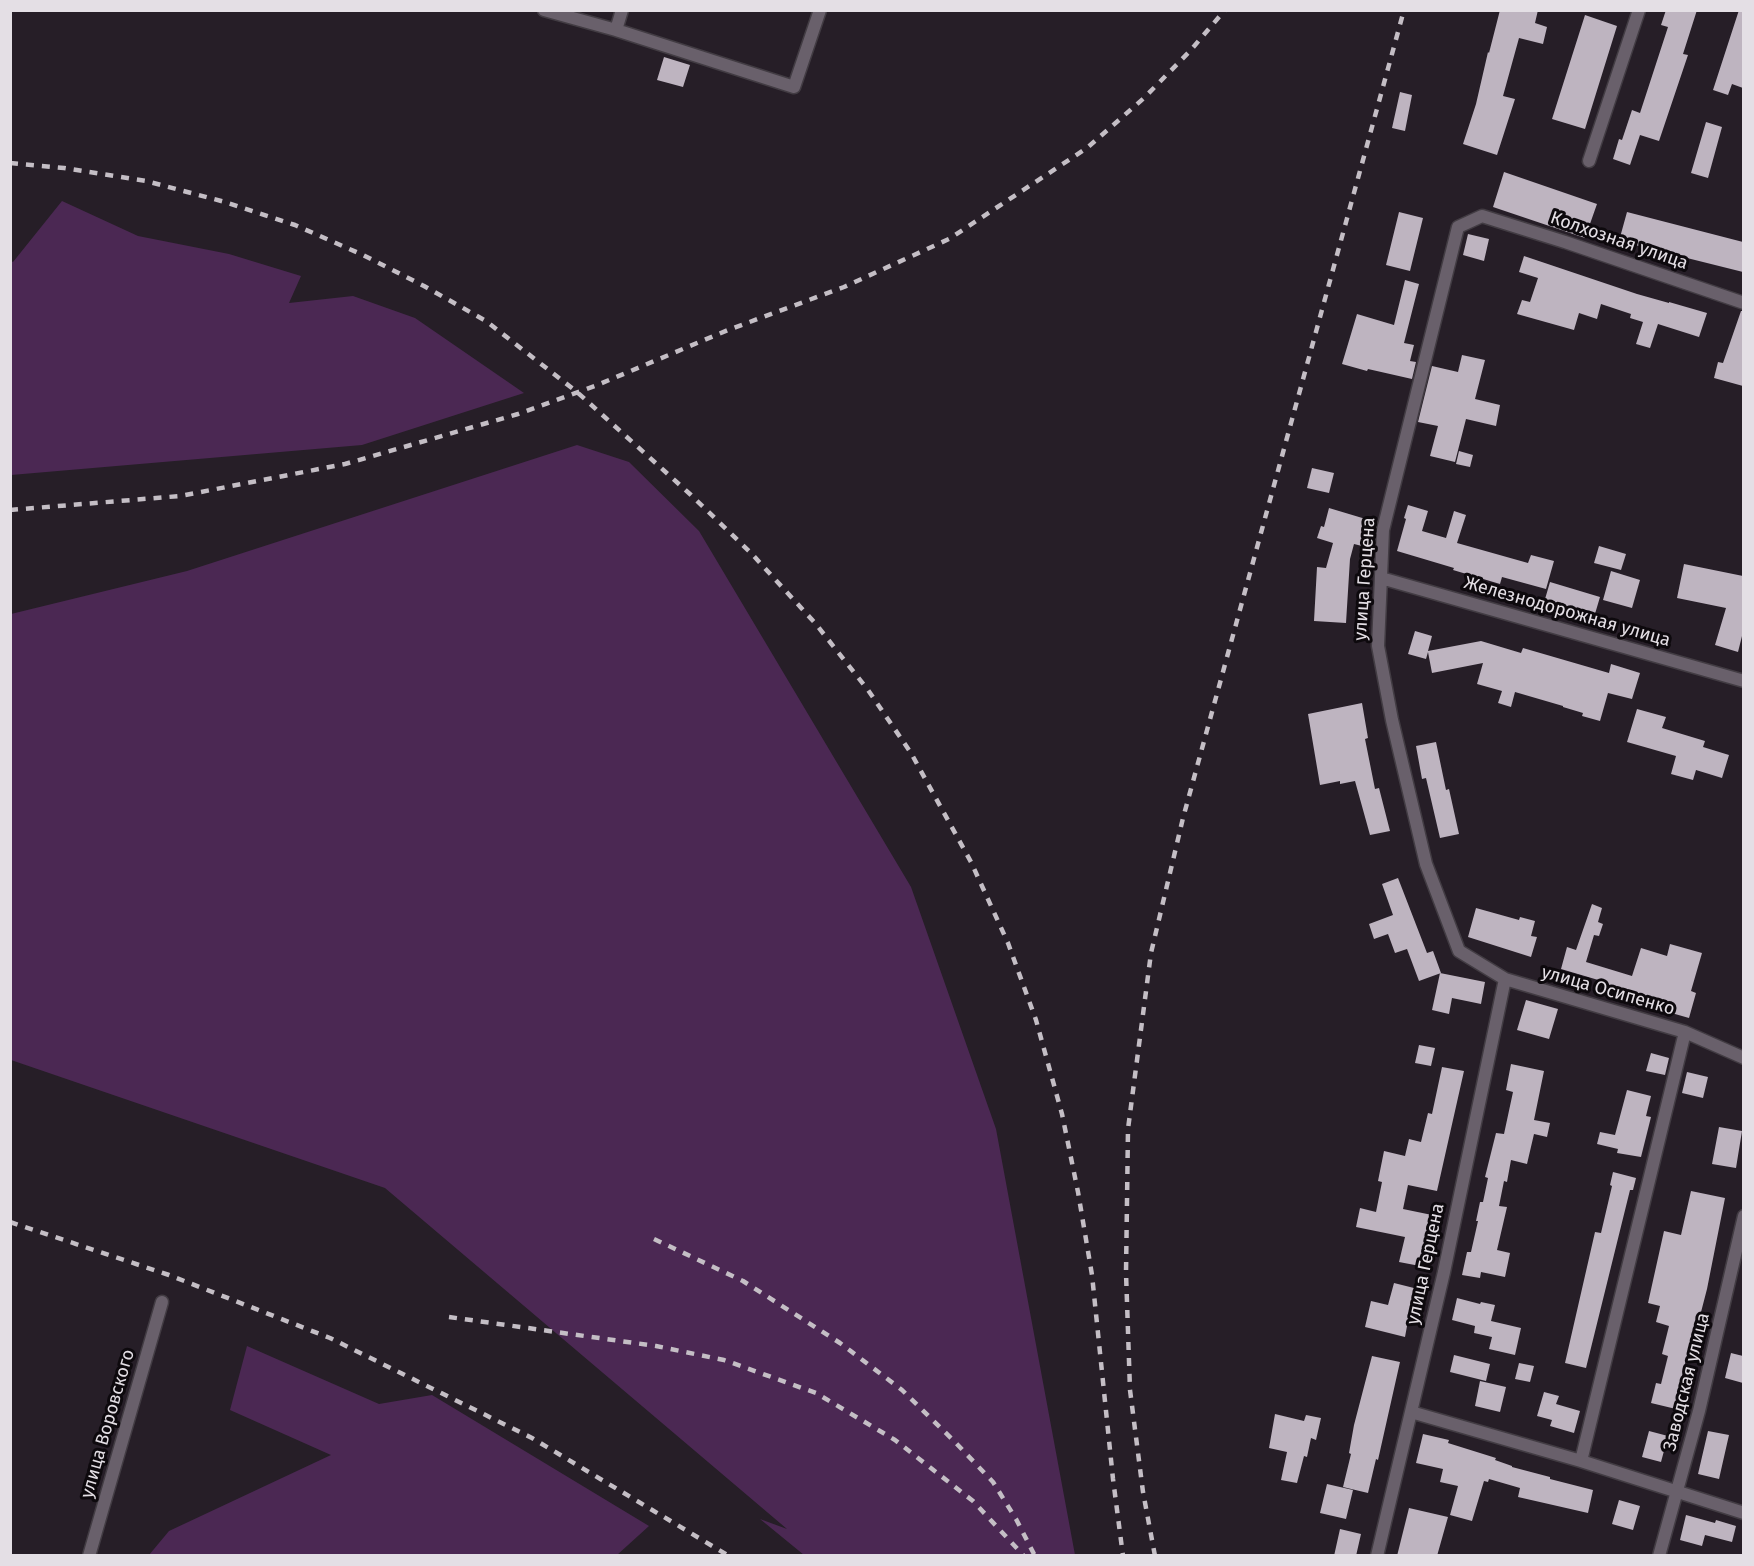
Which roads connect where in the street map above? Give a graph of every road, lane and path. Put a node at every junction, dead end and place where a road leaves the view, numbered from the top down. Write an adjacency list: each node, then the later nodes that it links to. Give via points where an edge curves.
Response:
1 (544, 10): 5 (street)
2 (622, 10): 5 (street)
3 (820, 10): 5 (street, via 794,87)
4 (1639, 10): 6 (street)
5 (616, 30)
6 (1589, 161)
7 (1482, 216): 8 (street, Колхозная улица); 9 (street, улица Герцена, via 1458,227 1383,530)
8 (1743, 303)
9 (1382, 578): 10 (street, Железнодорожная улица); 11 (street, улица Герцена, via 1378,646 1392,720 1426,864 1459,951)
10 (1743, 681)
11 (1465, 955): 12 (street, улица Осипенко)
12 (1505, 979): 13 (street, улица Осипенко); 17 (street, улица Герцена)
13 (1685, 1032): 14 (street, улица Осипенко); 18 (street)
14 (1743, 1058)
15 (1743, 1216): 19 (street, Заводская улица)
16 (162, 1302): 21 (street, улица Воровского)
17 (1411, 1412): 18 (street); 22 (street, улица Герцена)
18 (1581, 1461): 19 (street)
19 (1677, 1493): 20 (street); 23 (street, Заводская улица)
20 (1743, 1513)
21 (89, 1556)
22 (1377, 1556)
23 (1659, 1556)

